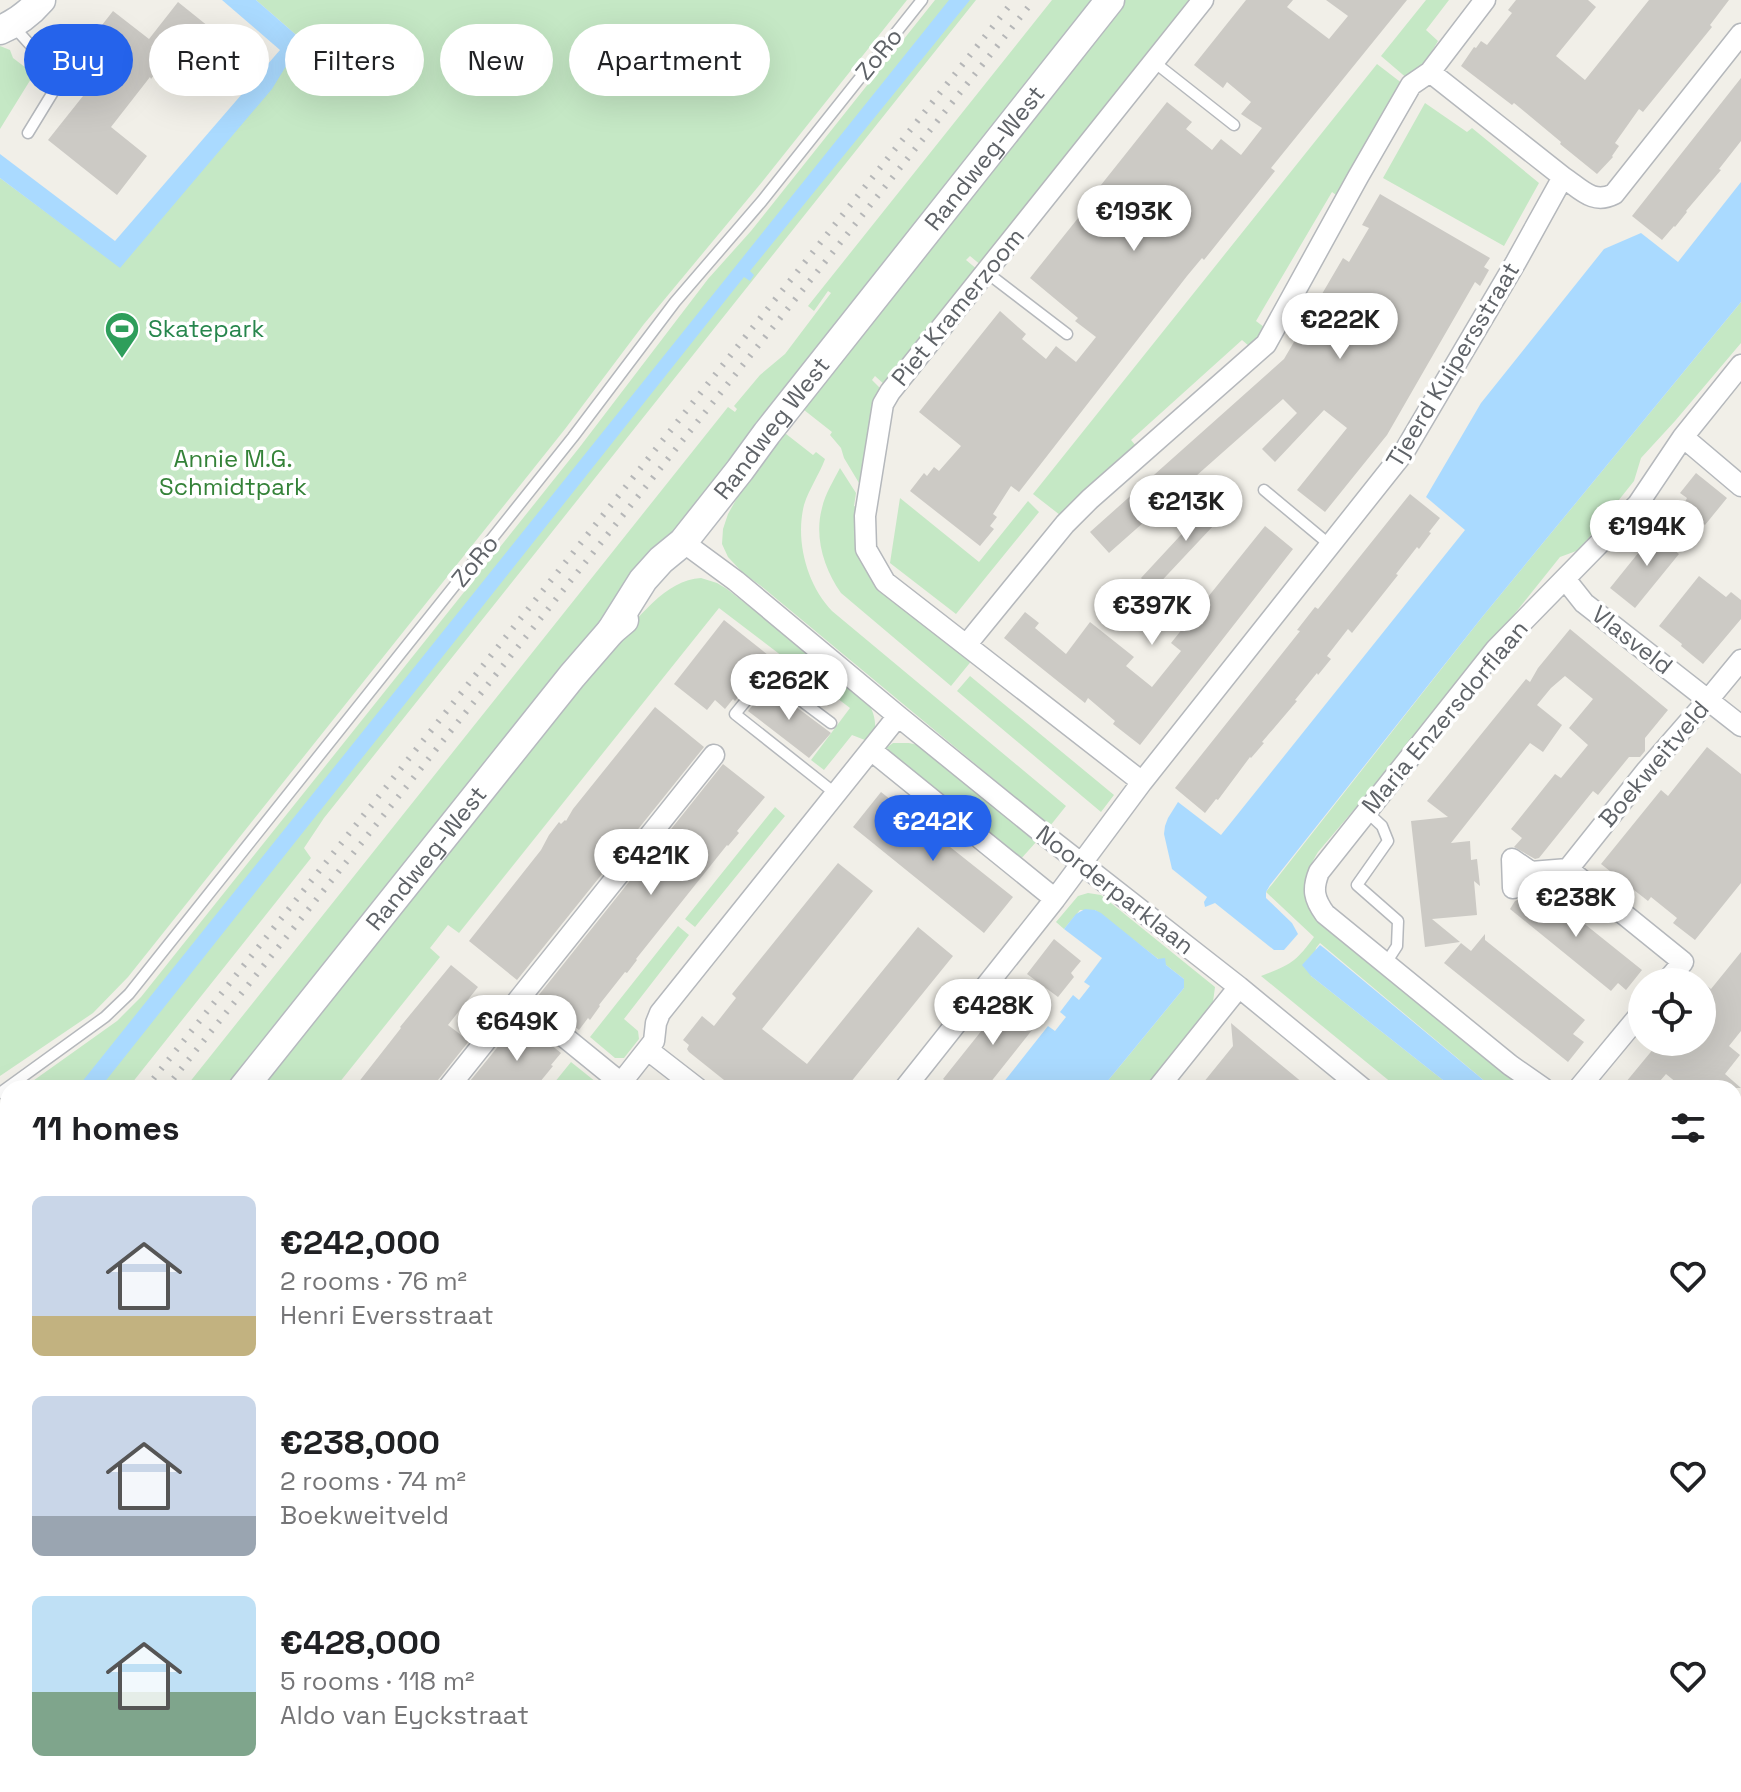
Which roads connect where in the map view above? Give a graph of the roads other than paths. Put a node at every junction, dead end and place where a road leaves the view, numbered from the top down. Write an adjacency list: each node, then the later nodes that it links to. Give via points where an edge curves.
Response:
1 (41, 0): 6 (main road)
2 (922, 0): 45 (lane, ZoRo, via 675,302 129,994)
3 (1110, 0): 14 (main road, Randweg-West)
4 (1203, 0): 8 (street, Piet Kramerzoom)
5 (1485, 0): 9 (street)
6 (6, 28): 11 (lane, via 61,79)
7 (1741, 34): 12 (street, via 1614,194 1595,198)
8 (1154, 62): 10 (lane); 13 (street, Piet Kramerzoom)
9 (1430, 72): 12 (street); 24 (street, via 1411,85 1266,344 1081,507)
10 (1234, 125)
11 (28, 133)
12 (1563, 177): 21 (street, Tjeerd Kuipersstraat, via 1404,452)
13 (986, 272): 15 (lane); 24 (street, Piet Kramerzoom, via 883,404 865,516 866,549 885,582)
14 (860, 316): 20 (main road, Randweg West)
15 (1067, 334)
16 (1741, 365): 17 (street, Maria Enzersdorflaan)
17 (1683, 437): 18 (street); 22 (street, Maria Enzersdorflaan, via 1638,504)
18 (1741, 486)
19 (1264, 490): 21 (lane)
20 (683, 542): 23 (main road, Randweg West, via 643,580); 27 (street, Noorderparklaan)
21 (1330, 545): 32 (street, Tjeerd Kuipersstraat)
22 (1565, 579): 26 (street, Vlasveld, via 1584,603); 34 (street, Maria Enzersdorflaan, via 1496,649)
23 (611, 631): 46 (main road, Randweg-West)
24 (967, 644): 32 (street, Piet Kramerzoom)
25 (1741, 660): 26 (street, Boekweitveld)
26 (1708, 700): 29 (street, Vlasveld); 36 (street, Boekweitveld)
27 (898, 716): 30 (street); 35 (street, Noorderparklaan)
28 (831, 723): 33 (lane, via 767,675 735,714)
29 (1741, 726)
30 (871, 750): 33 (street); 38 (street)
31 (714, 755): 42 (street)
32 (1142, 782): 35 (street, Tjeerd Kuipersstraat)
33 (836, 794): 44 (street, via 660,1013)
34 (1367, 812): 39 (lane, via 1388,841 1357,885 1398,921 1397,946); 39 (street, Maria Enzersdorflaan, via 1319,872 1313,892 1325,914)
35 (1081, 864): 38 (street, Tjeerd Kuipersstraat); 41 (street, Noorderparklaan)
36 (1568, 869): 37 (street); 40 (street, via 1683,962)
37 (1531, 872)
38 (1055, 899): 51 (street, Tjeerd Kuipersstraat)
39 (1386, 963): 54 (street)
40 (1678, 968)
41 (1239, 987): 52 (street); 53 (street, Noorderparklaan)
42 (519, 1000): 47 (street); 48 (street)
43 (1628, 1029): 55 (street)
44 (648, 1050): 49 (street); 50 (street)
45 (18, 1080)
46 (249, 1080)
47 (454, 1080)
48 (613, 1080)
49 (623, 1080)
50 (687, 1080)
51 (911, 1080)
52 (1164, 1080)
53 (1352, 1080)
54 (1532, 1080)
55 (1586, 1080)

